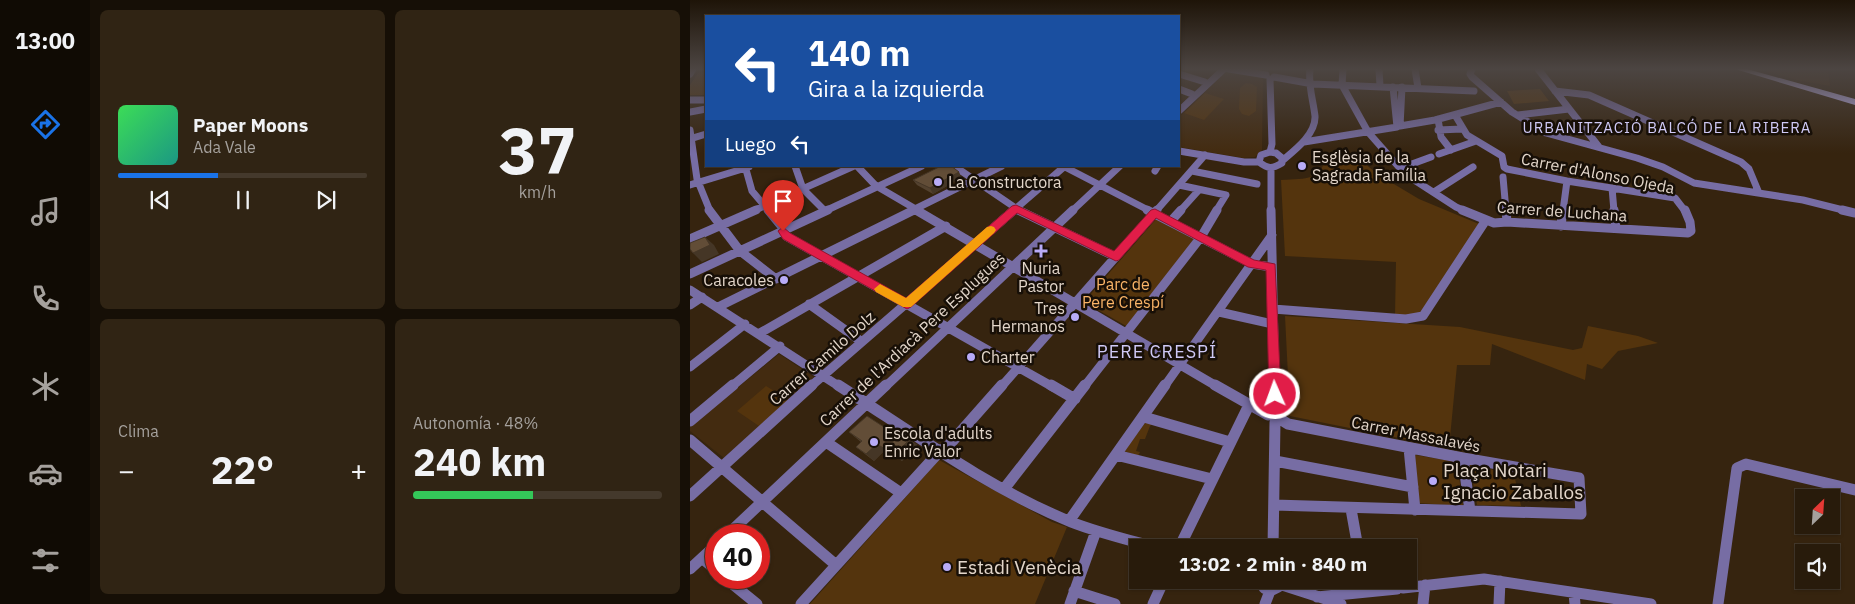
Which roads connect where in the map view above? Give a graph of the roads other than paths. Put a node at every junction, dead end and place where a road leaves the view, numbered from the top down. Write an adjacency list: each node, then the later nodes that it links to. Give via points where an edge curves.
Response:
1 (1191, 97): 15 (street)
2 (1271, 97): 34 (street)
3 (1311, 97): 30 (street, via 1315,118)
4 (1349, 97): 26 (street, Carrer de Luchana)
5 (1394, 97): 22 (street)
6 (1401, 97): 22 (street)
7 (1495, 97): 13 (street)
8 (1560, 97): 17 (street)
9 (1594, 97): 67 (street, via 1741,162 1748,169)
10 (1838, 97): 14 (main road)
11 (690, 100): 12 (street)
12 (705, 100)
13 (1501, 102): 19 (street); 20 (street)
14 (1855, 102)
15 (1180, 107)
16 (705, 109): 18 (street)
17 (1569, 109): 20 (street); 31 (street)
18 (690, 112)
19 (1455, 115): 21 (street); 23 (street)
20 (1517, 115): 31 (street, via 1546,133)
21 (1437, 119): 22 (street); 25 (street)
22 (1398, 127): 26 (street)
23 (1462, 129): 25 (street); 29 (street)
24 (690, 130): 28 (street)
25 (1438, 130): 32 (street)
26 (1368, 132): 30 (street); 53 (street, Carrer de Luchana)
27 (705, 134): 28 (street)
28 (691, 139): 58 (street)
29 (1476, 141): 32 (street); 55 (street, via 1502,156)
30 (1304, 142): 35 (street)
31 (1599, 147): 67 (street, via 1663,167 1694,183)
32 (1451, 150): 36 (street)
33 (1180, 151): 37 (street)
34 (1270, 152): 39 (street); 40 (street, via 1261,155)
35 (1290, 154): 39 (street)
36 (1439, 154)
37 (1205, 155): 40 (street); 54 (street)
38 (1430, 157): 53 (street)
39 (1282, 158): 52 (street, via 1280,165)
40 (1259, 162): 52 (street)
41 (747, 167): 58 (street); 68 (street, via 752,191)
42 (795, 167): 64 (street)
43 (854, 167): 64 (street)
44 (857, 167): 62 (street, Carrer Massalavés)
45 (920, 167): 62 (street)
46 (955, 167): 56 (street)
47 (1000, 167): 56 (street)
48 (1063, 167): 69 (street, Carrer Camilo Dolz)
49 (1066, 167): 60 (street)
50 (1119, 167): 60 (street, Carrer de l'Ardiacà Pere Esplugues)
51 (1473, 167): 66 (street)
52 (1271, 168): 84 (street)
53 (1401, 168): 66 (street, Carrer de Luchana)
54 (1192, 171): 59 (street); 61 (street)
55 (1505, 173): 57 (street, Carrer d'Alonso Ojeda); 76 (street)
56 (974, 180): 69 (street); 70 (street)
57 (1567, 181): 63 (street, Carrer d'Alonso Ojeda); 79 (street)
58 (694, 184): 77 (street)
59 (1257, 184)
60 (1100, 185): 72 (street); 80 (street, Carrer de l'Ardiacà Pere Esplugues)
61 (1179, 185): 65 (street); 72 (street)
62 (877, 187): 70 (street, Carrer Massalavés); 71 (street)
63 (1612, 188): 81 (street); 83 (street, Carrer d'Alonso Ojeda, via 1675,198 1692,226)
64 (803, 189): 68 (street); 71 (street)
65 (1199, 190): 75 (street); 85 (street, via 1226,195)
66 (1434, 192): 74 (street, Carrer de Luchana, via 1456,207)
67 (1759, 193): 73 (street)
68 (764, 206): 77 (street); 82 (street)
69 (1016, 208): 80 (street); 87 (street, Carrer Camilo Dolz)
70 (915, 209): 78 (street, Carrer Massalavés); 89 (street)
71 (825, 211): 82 (street)
72 (1155, 213): 75 (street); 90 (street)
73 (1855, 213)
74 (1486, 220): 76 (street, Carrer de Luchana); 104 (street, via 1422,316 1406,319)
75 (1171, 221): 85 (street)
76 (1507, 222): 79 (street, Carrer de Luchana)
77 (721, 226): 86 (street); 88 (street)
78 (946, 226): 87 (street, Carrer Massalavés); 95 (street)
79 (1561, 226): 81 (street, Carrer de Luchana)
80 (1056, 228): 90 (street); 92 (street, Carrer de l'Ardiacà Pere Esplugues)
81 (1616, 228): 83 (street, Carrer de Luchana)
82 (783, 231): 88 (street); 89 (street, via 786,236)
83 (1688, 233)
84 (1272, 235): 91 (street); 93 (street)
85 (1201, 236): 91 (street); 110 (street)
86 (690, 239)
87 (975, 244): 92 (street, Carrer Massalavés); 101 (street, Carrer Camilo Dolz)
88 (740, 251): 94 (street); 96 (street)
89 (822, 256): 95 (street); 96 (street)
90 (1116, 257): 99 (street)
91 (1252, 264): 93 (street); 105 (street)
92 (1013, 267): 99 (street, Carrer Massalavés); 108 (street, Carrer de l'Ardiacà Pere Esplugues)
93 (1271, 267): 104 (street)
94 (691, 271)
95 (860, 277): 100 (street); 101 (street)
96 (776, 279): 103 (street)
97 (690, 290): 98 (street)
98 (702, 297): 102 (street); 103 (street)
99 (1074, 303): 110 (street, Carrer Massalavés); 115 (street)
100 (809, 304): 109 (street); 111 (street)
101 (907, 304): 108 (street); 111 (street, Carrer Camilo Dolz)
102 (690, 305)
103 (718, 307): 106 (street)
104 (1273, 309): 107 (street)
105 (1219, 312): 107 (street); 113 (street)
106 (745, 324): 109 (street); 114 (street)
107 (1273, 324): 120 (street)
108 (948, 328): 115 (street); 118 (street, Carrer de l'Ardiacà Pere Esplugues)
109 (760, 333): 112 (street)
110 (1126, 334): 113 (street, Carrer Massalavés); 117 (street)
111 (862, 342): 116 (street, Carrer Camilo Dolz)
112 (780, 346): 116 (street); 122 (street)
113 (1180, 366): 119 (street, Carrer Massalavés); 121 (street)
114 (690, 367)
115 (1019, 368): 117 (street); 127 (street)
116 (823, 375): 118 (street); 131 (street, Carrer Camilo Dolz)
117 (1075, 399): 134 (street)
118 (868, 403): 124 (street, Carrer de l'Ardiacà Pere Esplugues); 127 (street)
119 (1249, 405): 120 (street, Carrer Massalavés); 125 (street)
120 (1275, 417): 126 (street, Carrer Massalavés, via 1288,424); 130 (street)
121 (1144, 418): 125 (street); 128 (street)
122 (690, 421)
123 (690, 440): 131 (street)
124 (826, 442): 136 (street); 138 (street, Carrer de l'Ardiacà Pere Esplugues)
125 (1230, 442): 132 (street)
126 (1409, 448): 129 (street, Carrer Massalavés); 133 (street)
127 (940, 451): 134 (street); 136 (street)
128 (1116, 455): 132 (street); 143 (street)
129 (1463, 458): 142 (street); 142 (street, Carrer Massalavés, via 1579,478 1580,514)
130 (1275, 461): 133 (street); 139 (street)
131 (722, 468): 137 (street, Carrer Camilo Dolz); 138 (street)
132 (1212, 479): 146 (street)
133 (1413, 487): 141 (street)
134 (1004, 489): 143 (street)
135 (1855, 490): 176 (street, via 1746,464 1737,468)
136 (901, 493): 153 (street)
137 (690, 496)
138 (762, 502): 144 (street, Carrer de l'Ardiacà Pere Esplugues); 153 (street)
139 (1274, 505): 140 (street); 147 (street)
140 (1351, 509): 141 (street); 148 (street)
141 (1415, 510): 142 (street)
142 (1470, 511)
143 (1069, 521): 145 (street)
144 (738, 524)
145 (1096, 530): 149 (street); 163 (street)
146 (1183, 539)
147 (1273, 539)
148 (1356, 539)
149 (1129, 540)
150 (705, 555): 151 (street)
151 (702, 558): 152 (street); 154 (street)
152 (705, 561)
153 (836, 565): 167 (street)
154 (690, 569)
155 (1500, 581): 156 (street, via 1484,578); 165 (street); 174 (street)
156 (1425, 585): 157 (street); 173 (street)
157 (1417, 586)
158 (739, 589): 166 (street)
159 (1160, 589): 170 (street)
160 (1274, 589): 171 (street)
161 (1290, 589): 164 (street)
162 (1351, 589): 164 (street)
163 (1074, 591): 168 (street); 169 (street)
164 (1317, 597): 172 (street)
165 (1574, 599): 175 (street)
166 (757, 604)
167 (801, 604)
168 (1070, 604)
169 (1115, 604)
170 (1153, 604)
171 (1265, 604)
172 (1341, 604)
173 (1423, 604)
174 (1499, 604)
175 (1651, 604)
176 (1718, 604)

